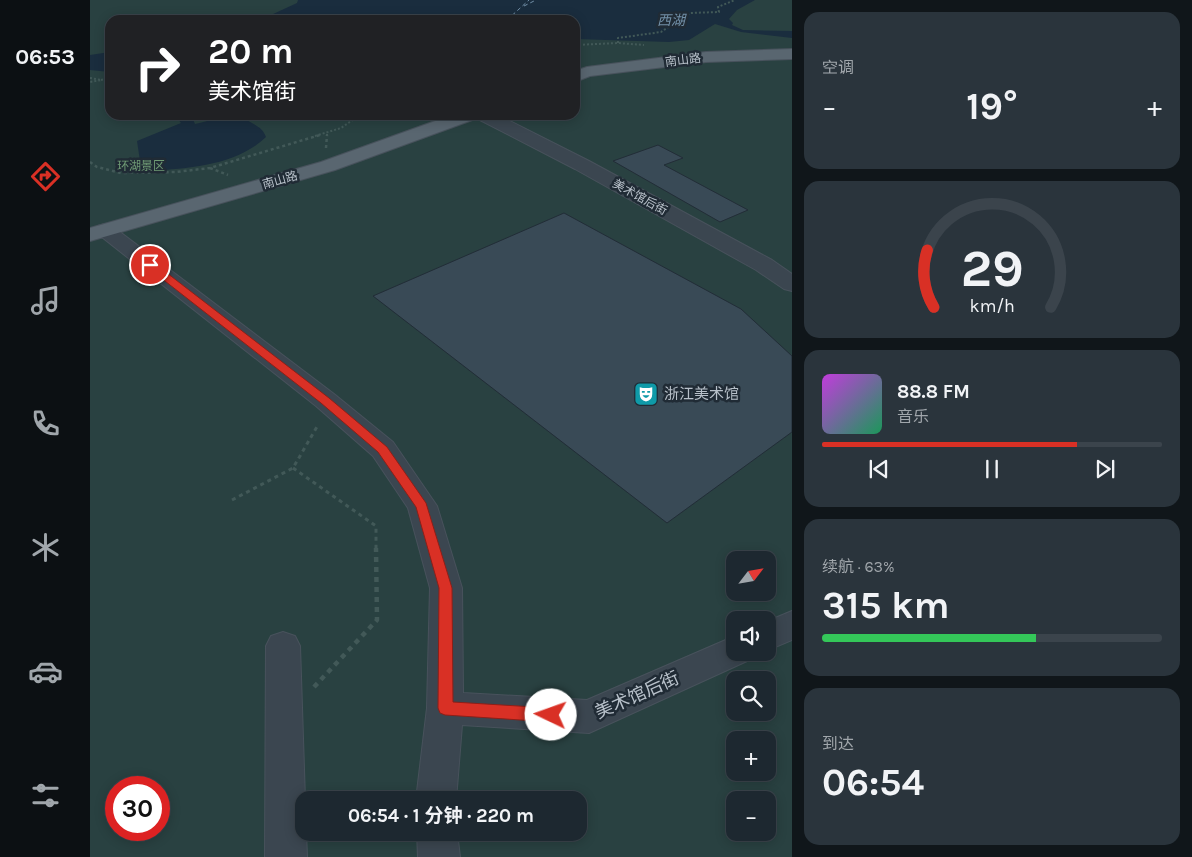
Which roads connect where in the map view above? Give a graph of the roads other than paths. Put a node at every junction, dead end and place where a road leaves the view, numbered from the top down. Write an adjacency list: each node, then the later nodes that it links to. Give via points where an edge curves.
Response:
1 (792, 54): 2 (main road, 南山路, via 706,57)
2 (580, 75)
3 (455, 120): 5 (main road, 南山路, via 328,166)
4 (494, 120): 6 (street, 美术馆后街, via 764,265)
5 (95, 228): 11 (street, via 330,405 382,450 422,506 446,588)
6 (792, 284)
7 (792, 625): 8 (street)
8 (776, 632)
9 (283, 646): 14 (street)
10 (726, 655): 11 (street, 美术馆后街, via 589,717)
11 (445, 708): 12 (street)
12 (437, 791)
13 (438, 841): 15 (street)
14 (286, 857)
15 (439, 857)

